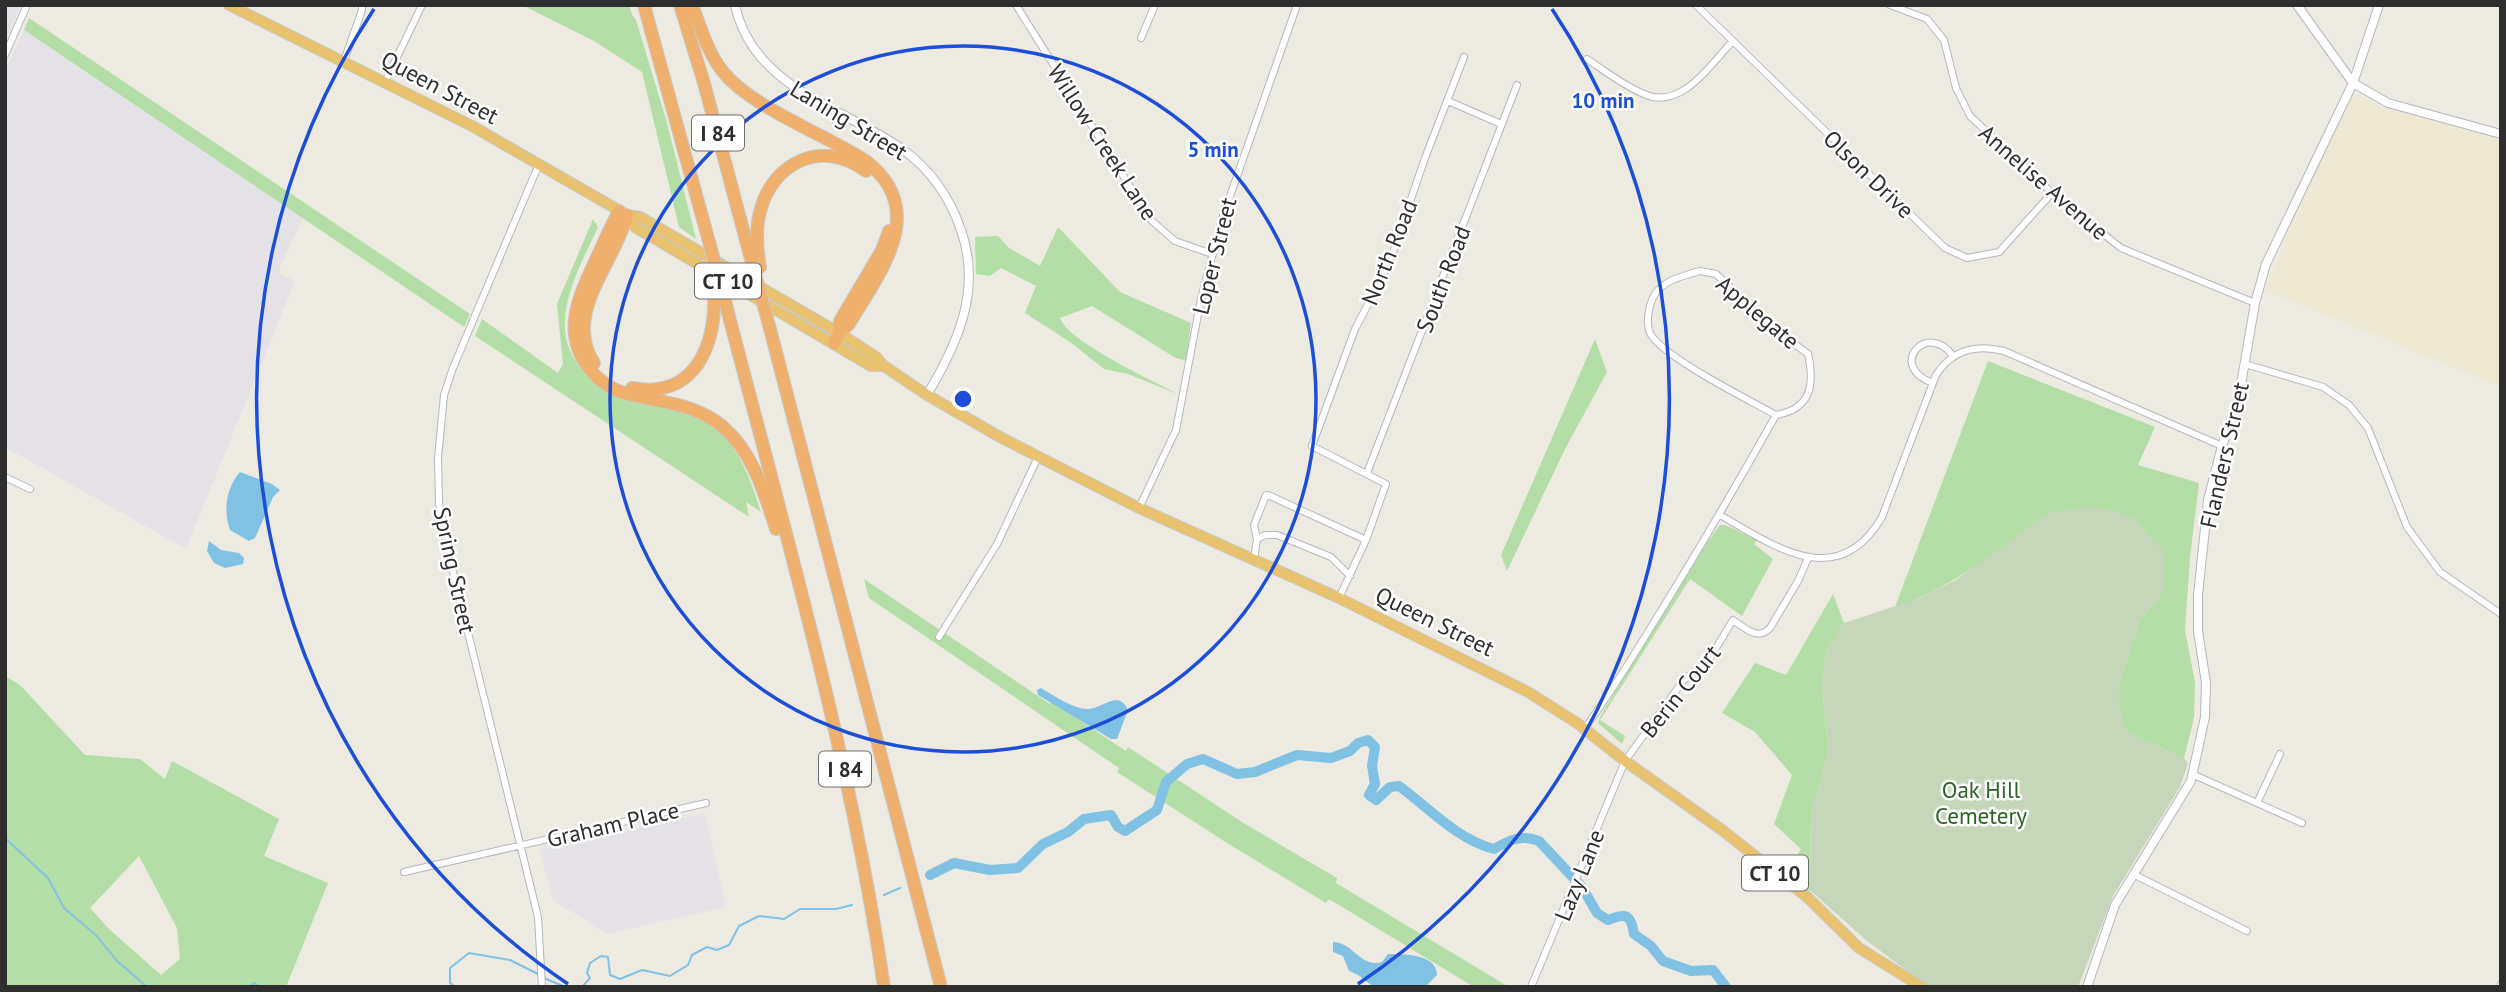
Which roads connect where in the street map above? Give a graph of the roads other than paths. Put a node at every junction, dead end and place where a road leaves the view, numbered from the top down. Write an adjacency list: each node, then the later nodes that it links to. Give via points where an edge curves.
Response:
1 (27, 5): 18 (street)
2 (229, 5): 21 (highway, Queen Street / CT 10)
3 (362, 5): 21 (street)
4 (422, 5): 22 (street)
5 (644, 5): 33 (highway, I 84, bridge, via 708,238)
6 (680, 5): 32 (highway, I 84)
7 (692, 5): 35 (highway, via 712,55 732,82 866,161 891,190 897,212 894,244 849,324)
8 (735, 5): 39 (street, Laning Street, via 752,48 776,74 902,150 933,179 954,213 967,252 967,303 953,350)
9 (1016, 5): 31 (street, Willow Creek Lane, via 1151,220 1175,241)
10 (1155, 5): 16 (street)
11 (1297, 5): 31 (street, Loper Street)
12 (1696, 5): 17 (street, Olson Drive)
13 (1890, 5): 29 (street, Annelise Avenue, via 1927,19 1944,40 1956,88 1970,116)
14 (2297, 5): 23 (street)
15 (2379, 5): 23 (street, Flanders Street)
16 (1141, 38)
17 (1732, 42): 20 (street, via 1688,88 1660,98 1645,95); 29 (street, Olson Drive, via 1945,248 1967,258 1998,252)
18 (5, 55)
19 (1464, 57): 25 (street, North Road)
20 (1587, 59)
21 (344, 61): 22 (highway, Queen Street / CT 10)
22 (385, 82): 28 (highway, Queen Street / CT 10)
23 (2353, 83): 27 (street, via 2388,103); 34 (street, Flanders Street, via 2266,264)
24 (1517, 85): 26 (street, South Road)
25 (1448, 101): 26 (street); 43 (street, North Road, via 1393,252 1355,330 1312,446)
26 (1501, 124): 43 (street, South Road)
27 (2501, 134)
28 (539, 164): 30 (highway, Queen Street / CT 10); 64 (street, Spring Street, via 453,368 442,408 438,458 444,535)
29 (2052, 192): 34 (street, Annelise Avenue, via 2121,248)
30 (623, 213): 33 (highway, via 623,232 583,323 587,350 602,372 620,384 644,390 681,380 707,349); 35 (highway, Queen Street / CT 10, via 640,217); 50 (highway, via 577,301 573,322 579,352 590,370 610,387 690,407 737,440 750,460)
31 (1212, 254): 46 (street, Loper Street, via 1177,426)
32 (756, 265): 35 (highway, via 759,214 779,174 798,162 827,156 846,160 868,173 887,203 889,233 840,321); 70 (highway, I 84, bridge)
33 (719, 295): 50 (highway, I 84)
34 (2255, 303): 37 (street, Flanders Street)
35 (836, 338): 39 (highway, Queen Street / CT 10, via 876,357)
36 (1952, 356): 38 (street); 38 (street, via 1937,342 1916,349 1914,371); 41 (street, via 1974,348 2004,351)
37 (2245, 364): 41 (street, Flanders Street, via 2238,402); 55 (street, via 2323,387 2349,405 2368,428 2407,527 2440,572)
38 (1933, 383): 51 (street, via 1878,525 1865,540 1844,552)
39 (927, 395): 42 (highway, Queen Street / CT 10)
40 (1776, 415): 40 (street, Applegate, via 1667,352 1650,334 1647,324 1652,297 1661,287 1700,271 1716,274 1808,354 1813,376 1808,394 1792,412); 47 (street, Applegate)
41 (2222, 446): 60 (street, Flanders Street, via 2208,500 2198,595 2205,717)
42 (1038, 457): 46 (highway, Queen Street / CT 10); 56 (street, via 997,544)
43 (1367, 473): 49 (street, via 1386,484)
44 (5, 477): 45 (street)
45 (30, 489)
46 (1139, 508): 52 (highway, Queen Street / CT 10)
47 (1720, 515): 51 (street, via 1785,551); 57 (street, Applegate, via 1610,695)
48 (1256, 539): 49 (street, via 1254,525 1269,495); 52 (street); 53 (street, via 1277,535 1331,557)
49 (1366, 540): 53 (street)
50 (787, 553): 69 (highway, I 84, via 843,762)
51 (1808, 558): 59 (street, Berin Court, via 1765,633 1752,632 1733,620 1710,658 1683,681)
52 (1254, 560): 54 (highway, Queen Street / CT 10)
53 (1350, 576): 54 (street)
54 (1339, 598): 57 (highway, Queen Street / CT 10, via 1528,692)
55 (2501, 614)
56 (939, 637)
57 (1584, 729): 59 (highway, Queen Street / CT 10)
58 (2280, 754): 62 (street)
59 (1626, 761): 71 (street, Lazy Lane); 72 (highway, Queen Street / CT 10, via 1805,896 1859,948)
60 (2192, 774): 62 (street); 66 (street, Flanders Street)
61 (706, 803): 64 (street, Graham Place)
62 (2257, 803): 63 (street)
63 (2302, 824)
64 (521, 846): 65 (street, Graham Place); 68 (street, Spring Street, via 538,917)
65 (404, 872)
66 (2133, 874): 67 (street); 73 (street, Flanders Street, via 2115,905)
67 (2247, 932)
68 (542, 985)
69 (884, 987)
70 (942, 987)
71 (1531, 987)
72 (1922, 987)
73 (2087, 987)

